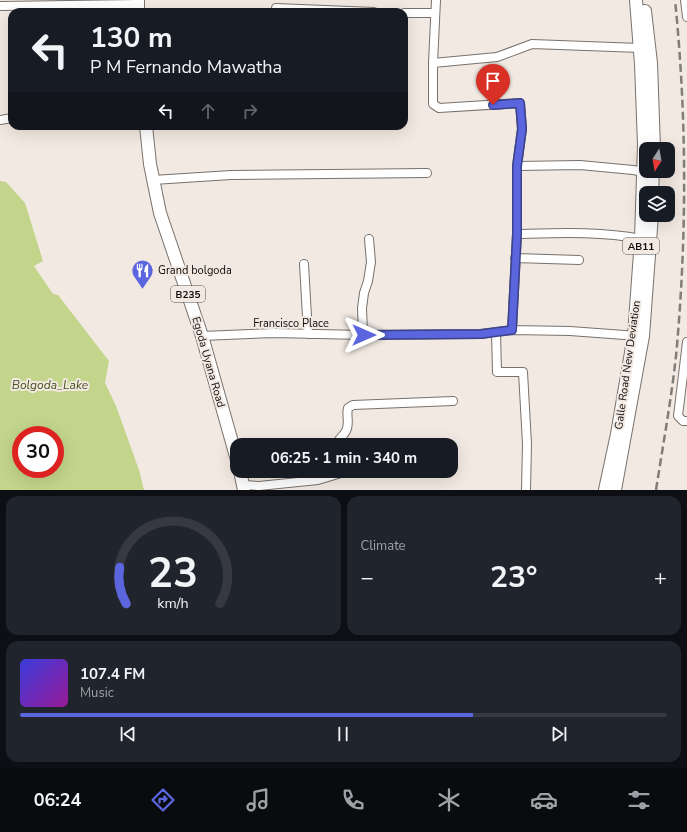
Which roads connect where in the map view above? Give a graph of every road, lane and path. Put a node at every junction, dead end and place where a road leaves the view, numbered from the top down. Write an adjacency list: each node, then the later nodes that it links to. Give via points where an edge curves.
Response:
1 (436, 0): 8 (street)
2 (636, 0): 10 (main road, Galle Road New Deviation / AB11)
3 (644, 0): 14 (main road, via 651,63)
4 (685, 0): 9 (street)
5 (138, 5): 6 (street)
6 (0, 6)
7 (408, 13): 8 (street)
8 (435, 13): 11 (street)
9 (687, 17)
10 (640, 48): 11 (street, via 532,44 497,57); 13 (main road, Galle Road New Deviation / AB11)
11 (433, 62): 15 (street, via 433,104 439,108 520,103 522,129)
12 (147, 130): 19 (main road, Egoda Uyana Road / B235)
13 (644, 142)
14 (654, 142)
15 (517, 166): 16 (street, via 580,165); 21 (street)
16 (639, 171)
17 (426, 173): 19 (street, via 231,175)
18 (648, 178): 23 (main road, Galle Road New Deviation / AB11)
19 (153, 180): 31 (main road, Egoda Uyana Road / B235, via 160,213)
20 (651, 222): 32 (main road, Galle Road New Deviation / AB11)
21 (517, 234): 23 (street, via 597,233); 24 (street)
22 (370, 239): 30 (street, via 371,262 362,308)
23 (642, 239): 32 (main road, Galle Road New Deviation / AB11)
24 (516, 258): 25 (street); 27 (street)
25 (579, 260)
26 (304, 264): 29 (street)
27 (512, 330): 28 (street, Francisco Place); 32 (street, Francisco Place)
28 (496, 333): 30 (street, Francisco Place); 40 (street, via 497,372 523,372 527,444)
29 (308, 334): 30 (street, Francisco Place); 31 (street, Francisco Place)
30 (364, 335)
31 (202, 336): 36 (main road, Egoda Uyana Road / B235)
32 (638, 336): 41 (main road, Galle Road New Deviation / AB11); 42 (main road, Galle Road New Deviation / AB11)
33 (687, 342): 35 (street, via 678,416 683,421)
34 (453, 401): 37 (street, via 353,405 346,413 346,431)
35 (687, 420)
36 (231, 438)
37 (340, 438)
38 (323, 478): 39 (street)
39 (244, 487)
40 (526, 490)
41 (605, 490)
42 (615, 490)

